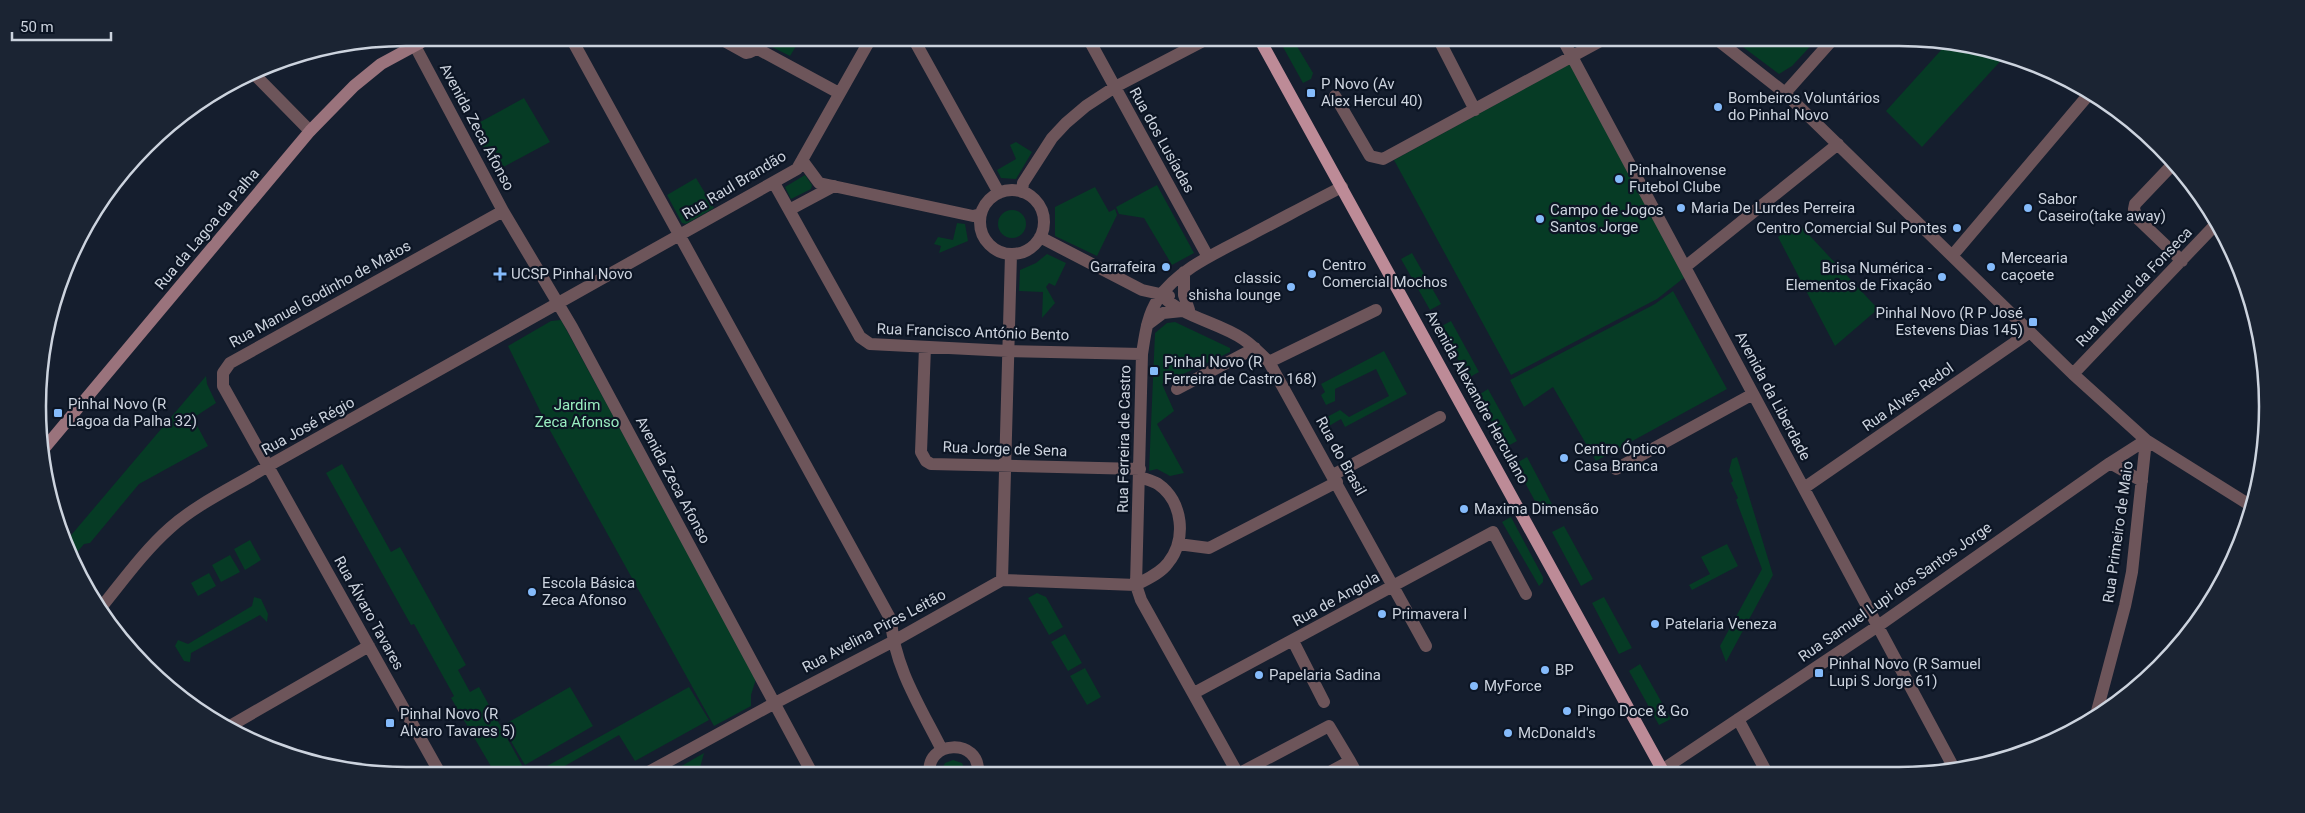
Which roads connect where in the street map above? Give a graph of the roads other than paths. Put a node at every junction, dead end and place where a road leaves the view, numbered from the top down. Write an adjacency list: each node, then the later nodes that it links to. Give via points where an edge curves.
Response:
1 (415, 46): 24 (street, Rua da Lagoa da Palha, via 381,64 354,86); 34 (street, Avenida Zeca Afonso)
2 (575, 46): 37 (street)
3 (733, 46): 4 (street, via 746,53 750,53)
4 (754, 46)
5 (760, 46): 19 (street)
6 (866, 46): 19 (street, Rua Raul Brandão)
7 (917, 46): 32 (street)
8 (1092, 46): 18 (street, Rua dos Lusíadas)
9 (1194, 46): 18 (street)
10 (1263, 46): 30 (main road, Avenida Alexandre Herculano)
11 (1442, 46): 23 (street)
12 (1567, 46): 16 (street, Avenida da Liberdade)
13 (1592, 46): 16 (street)
14 (1725, 46): 20 (street)
15 (1827, 46): 20 (street)
16 (1573, 57): 23 (street); 43 (street, Avenida da Liberdade)
17 (258, 78): 24 (street)
18 (1115, 87): 31 (street, via 1086,106 1059,130 1023,183); 41 (street, Rua dos Lusíadas)
19 (839, 93): 26 (street, Rua Raul Brandão)
20 (1785, 93): 25 (street)
21 (1335, 96): 23 (street, via 1370,156 1383,159)
22 (2085, 99): 40 (street)
23 (1475, 110)
24 (310, 131): 60 (street, Rua da Lagoa da Palha)
25 (1838, 144): 40 (street); 43 (street)
26 (802, 160): 28 (street, Rua Raul Brandão, via 797,169); 29 (street, via 819,183)
27 (2169, 169): 42 (street, via 2134,209 2137,218)
28 (774, 183): 33 (street, Rua Francisco António Bento); 37 (street, Rua Raul Brandão)
29 (834, 186): 33 (street); 35 (street, via 973,216)
30 (1342, 187): 41 (street, Rua Ferreira de Castro); 100 (main road, Avenida Alexandre Herculano)
31 (1022, 192): 32 (street); 38 (street, via 1037,202 1041,210 1043,228)
32 (999, 193): 35 (street)
33 (790, 210): 51 (street, Rua Francisco António Bento, via 860,337 876,346)
34 (503, 211): 46 (street, Avenida Zeca Afonso); 63 (street, Rua Manuel Godinho de Matos, via 230,363 223,373 223,386)
35 (981, 214): 39 (street, via 982,233 987,241 1002,252)
36 (2212, 229): 42 (street, Rua Manuel da Fonseca)
37 (679, 237): 46 (street, Rua Raul Brandão); 79 (street, via 891,620)
38 (1040, 237): 39 (street, via 1028,249); 45 (street, Rua do Brasil, via 1142,290)
39 (1011, 254): 53 (street)
40 (1952, 256): 50 (street)
41 (1208, 257): 44 (street, Rua Ferreira de Castro)
42 (2182, 261): 56 (street, Rua Manuel da Fonseca)
43 (1685, 266): 58 (street, Avenida da Liberdade)
44 (1184, 272): 45 (street, Rua Ferreira de Castro); 48 (street)
45 (1162, 295): 48 (street, Rua do Brasil, via 1176,299); 49 (street, Rua Ferreira de Castro)
46 (559, 304): 63 (street, Rua José Régio); 84 (street, Avenida Zeca Afonso)
47 (1376, 310): 55 (street)
48 (1188, 312): 49 (street, via 1163,313); 52 (street, Rua do Brasil)
49 (1147, 325): 54 (street, Rua Ferreira de Castro)
50 (2030, 332): 56 (street); 69 (street, Rua Alves Redol)
51 (925, 346): 53 (street, Rua Francisco António Bento); 64 (street, Rua Jorge de Sena, via 923,458 930,464)
52 (1255, 348): 55 (street, Rua do Brasil); 57 (street)
53 (1008, 351): 54 (street, Rua Francisco António Bento); 64 (street)
54 (1142, 354): 66 (street, Rua Ferreira de Castro)
55 (1269, 362): 67 (street, Rua do Brasil)
56 (2073, 374): 61 (street)
57 (1177, 389)
58 (1753, 394): 65 (street); 69 (street, Avenida da Liberdade)
59 (1440, 417): 67 (street)
60 (48, 440)
61 (2146, 440): 62 (street, Rua Samuel Lupi dos Santos Jorge); 68 (street, Rua Primeiro de Maio); 70 (street)
62 (2110, 463): 68 (street); 77 (street, Rua Samuel Lupi dos Santos Jorge)
63 (268, 466): 76 (street, Rua José Régio, via 171,527); 80 (street, Rua Álvaro Tavares)
64 (1005, 466): 66 (street, Rua Jorge de Sena); 72 (street)
65 (1616, 469)
66 (1140, 473): 71 (street, via 1158,484 1170,498 1179,515); 73 (street, Rua Ferreira de Castro)
67 (1335, 479): 71 (street, via 1209,548); 74 (street, Rua do Brasil)
68 (2142, 480): 85 (street, Rua Primeiro de Maio, via 2130,581)
69 (1804, 488): 77 (street, Avenida da Liberdade)
70 (2245, 502)
71 (1178, 544): 73 (street, via 1168,564)
72 (1002, 580): 73 (street); 79 (street, Rua Avelina Pires Leitão)
73 (1136, 585): 82 (street, Rua Ferreira de Castro, via 1141,600)
74 (1393, 586): 75 (street, Rua de Angola, via 1493,532); 78 (street, Rua de Angola); 81 (street, Rua do Brasil)
75 (1526, 594)
76 (105, 603)
77 (1878, 626): 86 (street, Rua Samuel Lupi dos Santos Jorge); 90 (street, Avenida da Liberdade)
78 (1293, 641): 82 (street, Rua de Angola); 83 (street)
79 (892, 642): 84 (street, Rua Avelina Pires Leitão); 88 (street, via 898,662)
80 (369, 646): 87 (street); 91 (street, Rua Álvaro Tavares)
81 (1426, 646)
82 (1194, 693): 96 (street, Rua Ferreira de Castro)
83 (1324, 702)
84 (775, 703): 92 (street, Rua Avelina Pires Leitão); 93 (street, Avenida Zeca Afonso)
85 (2098, 707)
86 (1738, 719): 101 (street, Rua Samuel Lupi dos Santos Jorge); 102 (street)
87 (235, 723)
88 (942, 750): 94 (street); 95 (street, via 954,747 970,752)
89 (1350, 761): 97 (street, via 1330,726); 98 (street); 99 (street)
90 (1951, 763)
91 (436, 767)
92 (658, 767)
93 (809, 767)
94 (931, 767)
95 (977, 767)
96 (1234, 767)
97 (1251, 767)
98 (1339, 767)
99 (1353, 767)
100 (1661, 767)
101 (1669, 767)
102 (1764, 767)

